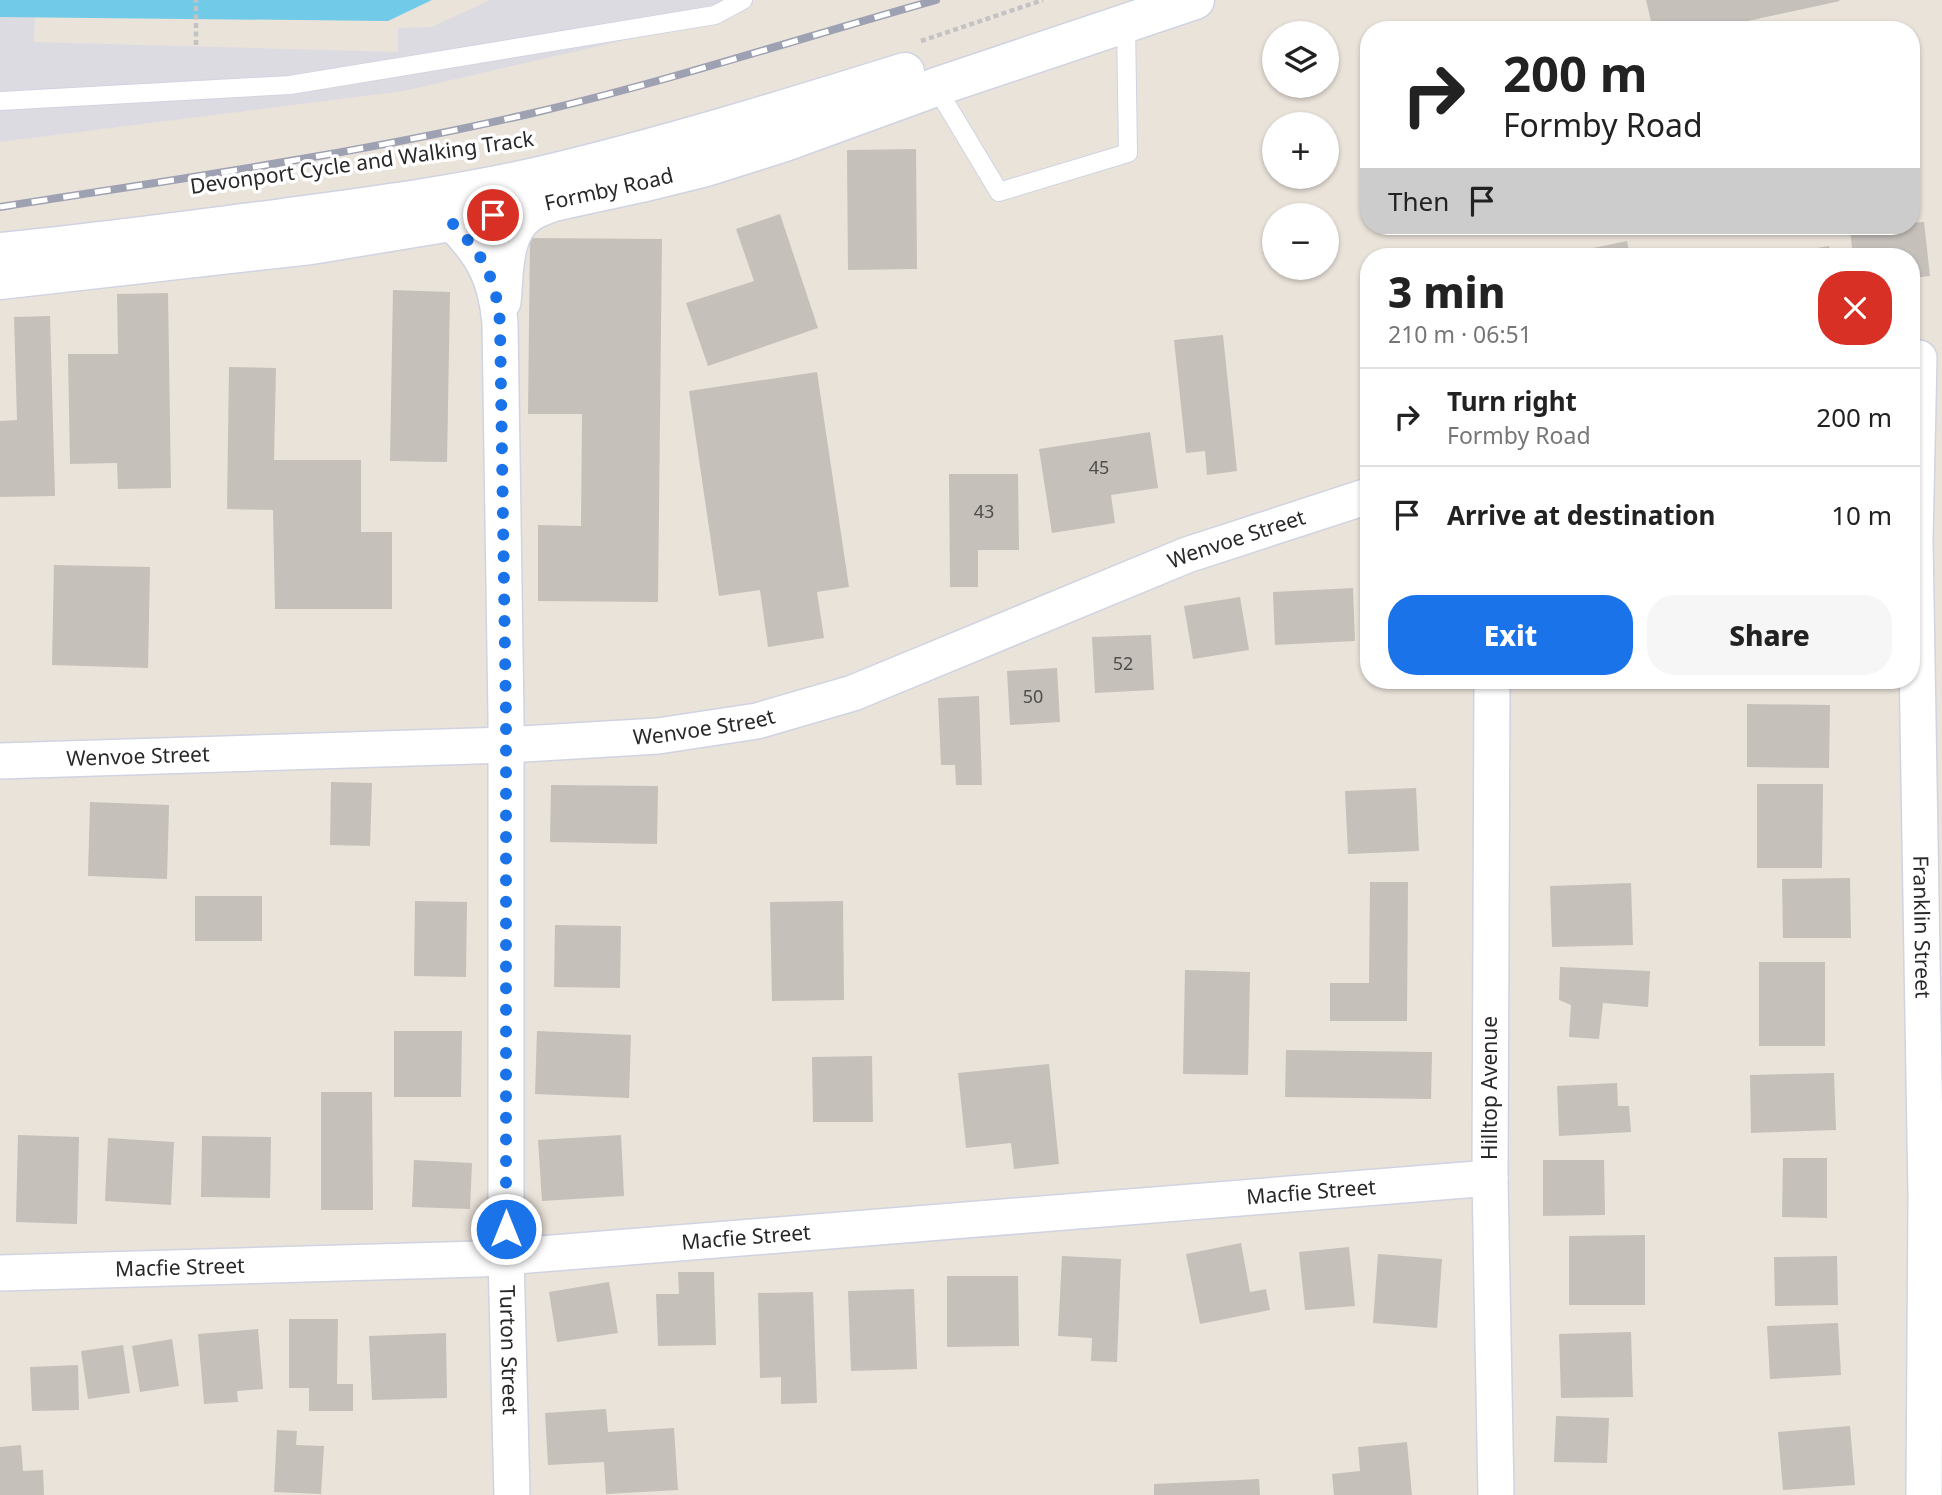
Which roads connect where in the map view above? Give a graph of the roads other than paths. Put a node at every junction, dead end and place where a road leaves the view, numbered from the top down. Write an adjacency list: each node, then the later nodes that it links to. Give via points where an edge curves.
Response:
1 (743, 0): 5 (lane, via 715,15 290,85)
2 (1195, 0): 3 (main road, Formby Road)
3 (1120, 12): 4 (main road, Formby Road); 4 (lane, via 1128,153 999,192); 8 (main road, Formby Road, via 731,126 543,175 395,203)
4 (936, 87): 6 (main road, Formby Road, via 706,167)
5 (0, 101)
6 (557, 202): 7 (main road, Formby Road); 10 (street, Turton Street, via 530,214 512,240)
7 (452, 223): 9 (main road, Formby Road, via 311,245); 10 (street, Turton Street, via 492,277)
8 (0, 252)
9 (0, 280)
10 (500, 323): 16 (street, Turton Street)
11 (1924, 356): 12 (street, Franklin Street)
12 (1920, 438)
13 (1360, 499): 16 (street, Wenvoe Street, via 1187,555 853,693 757,721 658,736)
14 (1492, 689): 18 (street, Hilltop Avenue)
15 (1919, 689): 19 (street, Franklin Street)
16 (506, 746): 17 (street, Wenvoe Street); 20 (street, Turton Street)
17 (0, 761)
18 (1490, 1178): 20 (street, Macfie Street); 23 (street, Hilltop Avenue)
19 (1934, 1195): 24 (street, Franklin Street)
20 (506, 1256): 21 (street, Macfie Street); 22 (street, Turton Street)
21 (0, 1273)
22 (512, 1495)
23 (1496, 1495)
24 (1924, 1495)

